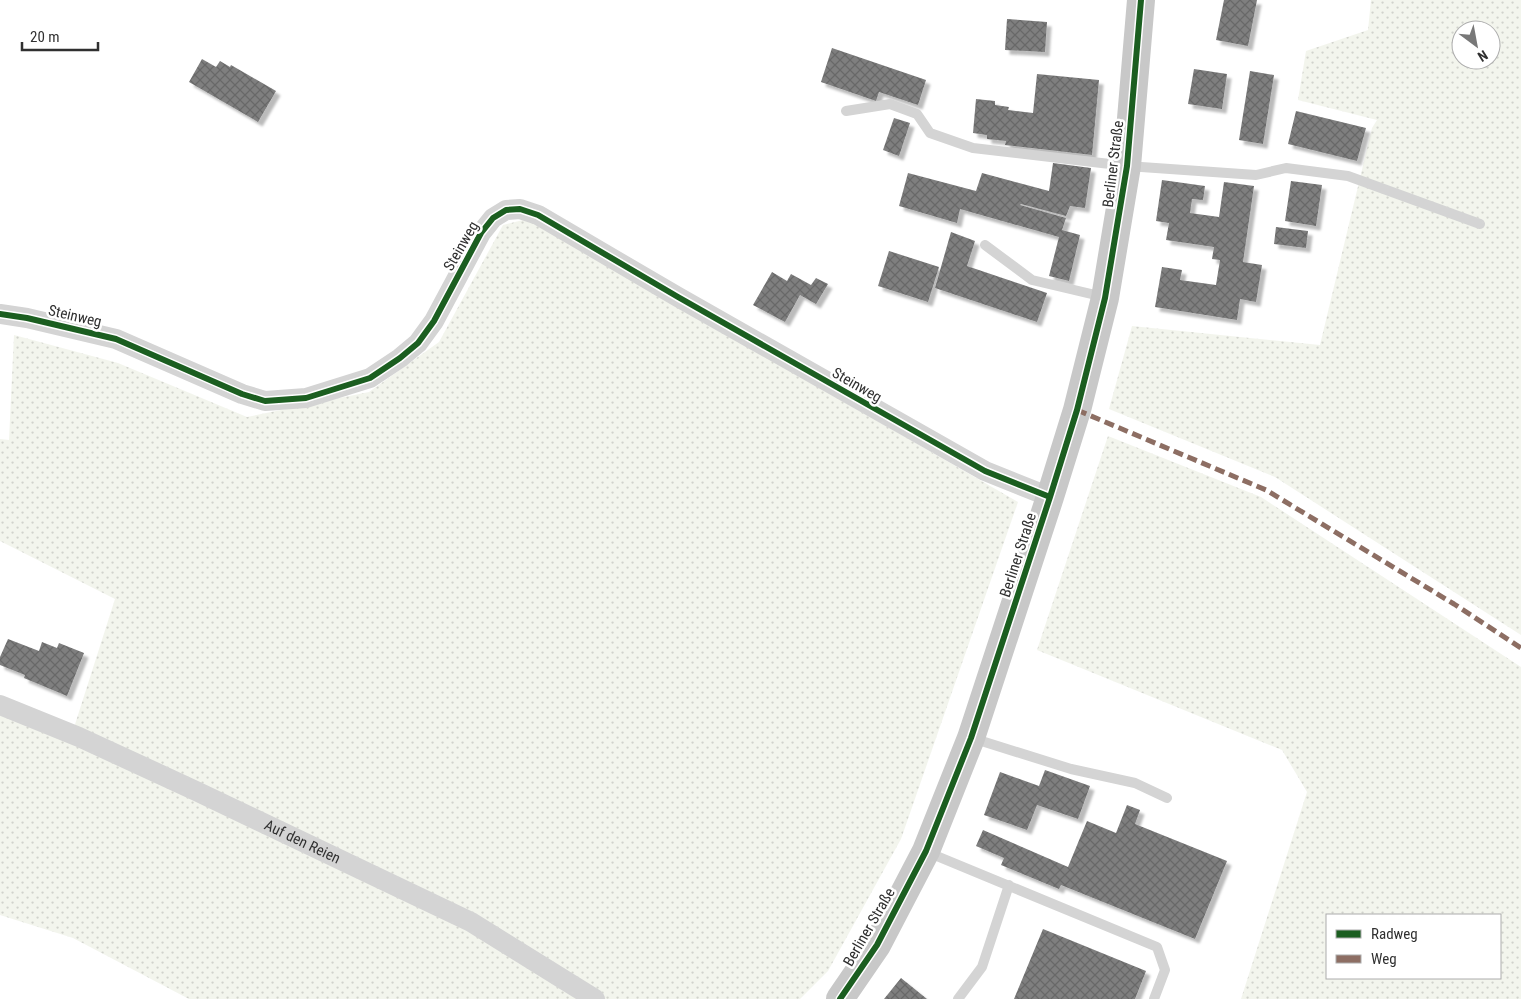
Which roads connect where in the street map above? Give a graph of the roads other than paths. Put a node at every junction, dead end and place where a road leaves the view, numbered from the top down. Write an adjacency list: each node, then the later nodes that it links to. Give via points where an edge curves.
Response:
1 (1141, 0): 3 (main road, Berliner Straße)
2 (846, 111): 3 (lane, via 890,104 917,114 930,133 973,148)
3 (1127, 166): 4 (lane, via 1256,175 1286,168 1348,176); 6 (main road, Berliner Straße)
4 (1480, 224)
5 (985, 245): 6 (lane, via 1032,280)
6 (1105, 298): 8 (main road, Berliner Straße)
7 (0, 314): 8 (street, Steinweg, via 116,338 265,401 306,398 370,378 412,348 434,322 481,233 493,218 506,210 520,210 538,215 985,471)
8 (1050, 497): 10 (main road, Berliner Straße)
9 (0, 705): 14 (street, Auf den Reien, via 106,749 470,922)
10 (971, 738): 11 (lane, via 1071,769 1135,783); 12 (main road, Berliner Straße)
11 (1167, 798)
12 (926, 852): 13 (lane); 15 (main road, Berliner Straße, via 877,945)
13 (1009, 885): 16 (lane, via 982,967); 17 (lane, via 1157,947 1165,970)
14 (595, 999)
15 (840, 999)
16 (958, 999)
17 (1154, 999)

